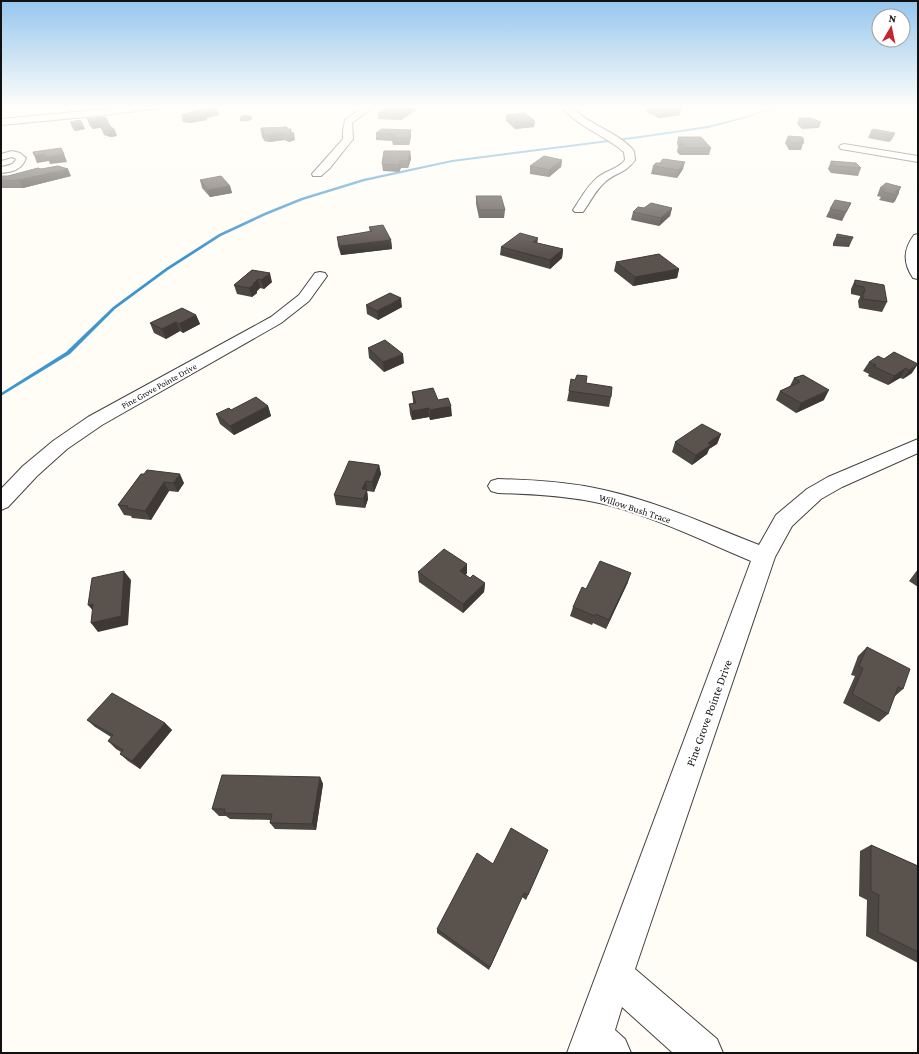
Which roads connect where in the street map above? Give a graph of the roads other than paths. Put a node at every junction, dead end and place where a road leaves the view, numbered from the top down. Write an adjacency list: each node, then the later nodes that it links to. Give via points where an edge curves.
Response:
1 (18, 155): 6 (street, via 20,162 13,168)
2 (335, 155): 7 (street)
3 (630, 155): 8 (street, via 625,167 603,178 591,189)
4 (896, 155): 5 (street)
5 (918, 159)
6 (1, 170)
7 (317, 174)
8 (579, 210)
9 (918, 238): 10 (street, via 912,246 911,258)
10 (918, 275)
11 (320, 276): 14 (street, Pine Grove Pointe Drive, via 304,298 276,320 95,421 60,445 30,471)
12 (918, 445): 15 (street, Pine Grove Pointe Drive, via 814,494 784,521)
13 (498, 486): 15 (street, Willow Bush Trace, via 568,491 605,497 652,512)
14 (1, 502)
15 (764, 557): 16 (street, Pine Grove Pointe Drive)
16 (615, 976): 17 (street, Pine Grove Pointe Drive); 18 (street)
17 (597, 1048)
18 (703, 1053)

